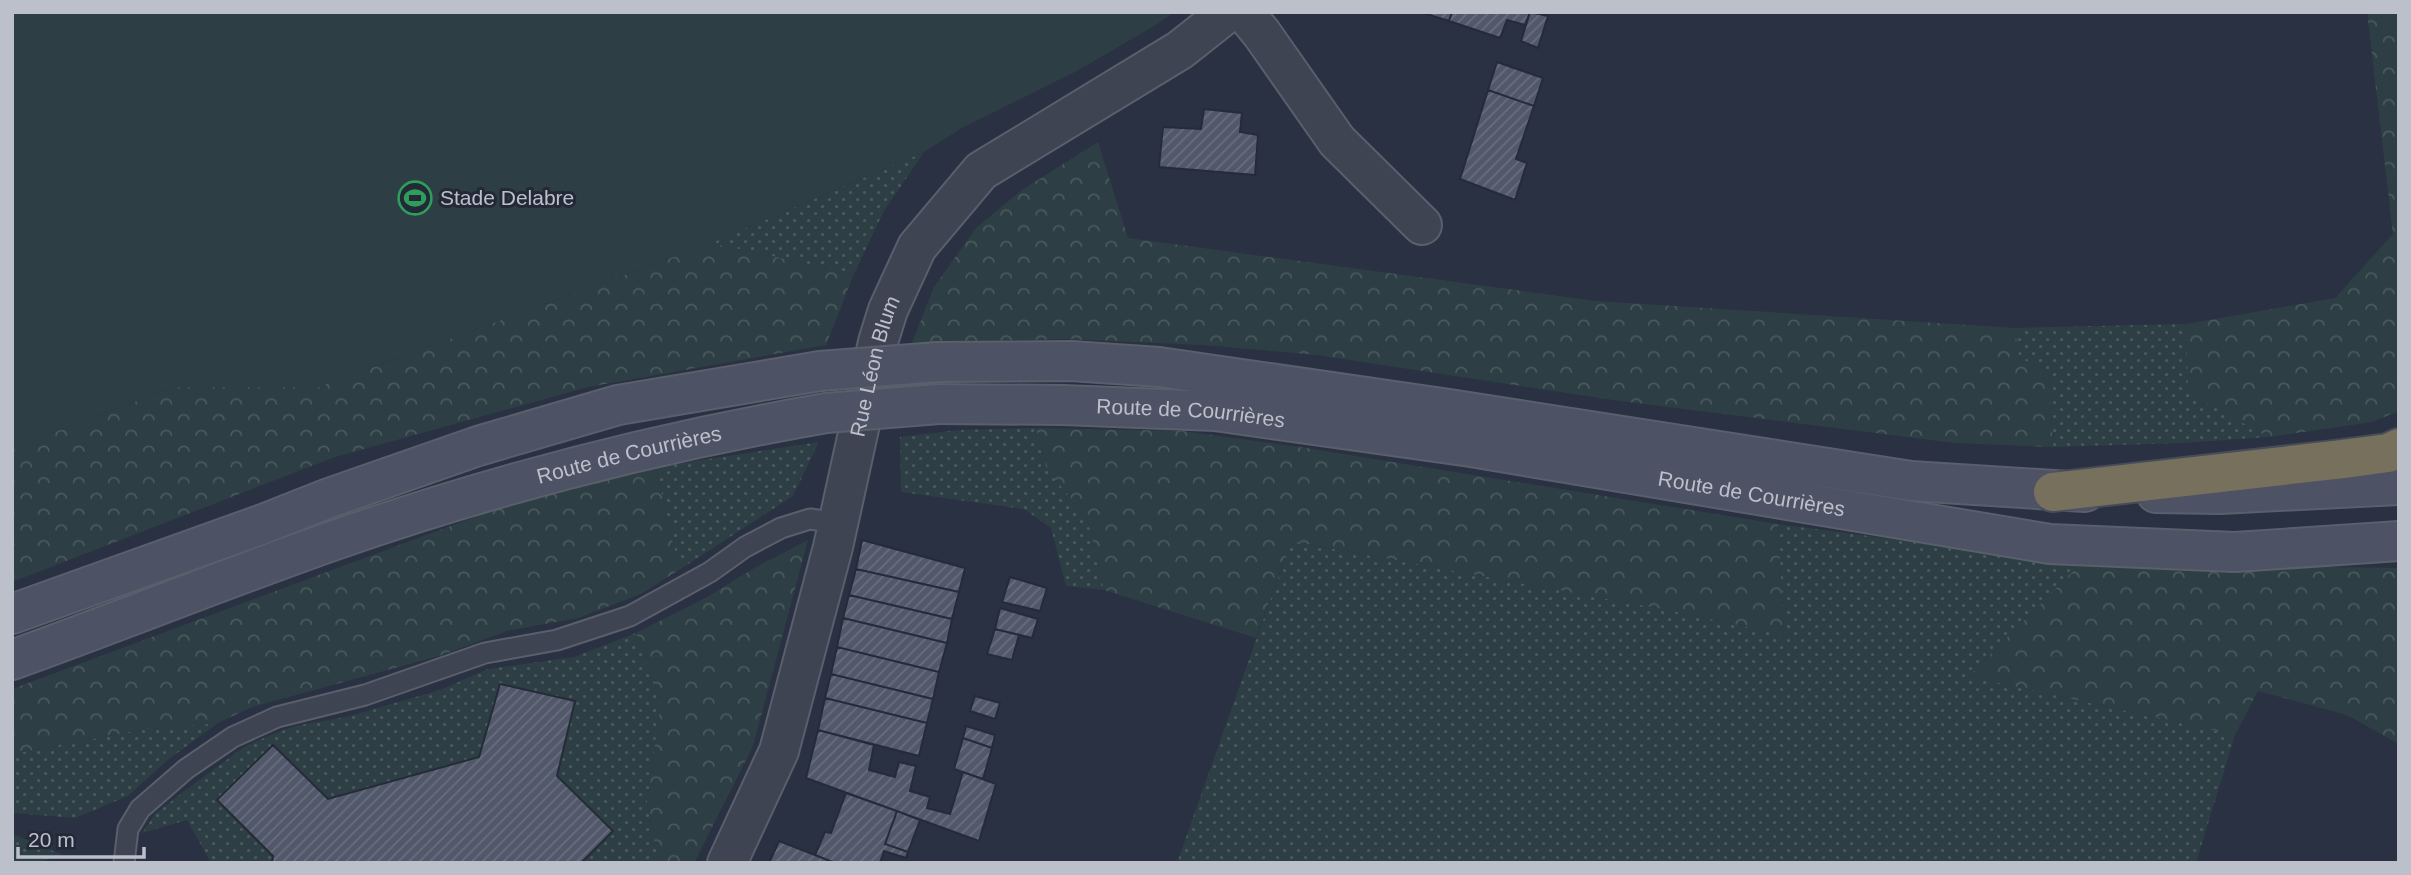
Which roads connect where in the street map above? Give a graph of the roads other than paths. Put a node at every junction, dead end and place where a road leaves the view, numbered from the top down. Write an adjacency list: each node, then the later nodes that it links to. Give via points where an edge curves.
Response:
1 (1228, 12): 7 (street, Rue Léon Blum, via 1180,50 981,171 917,247 878,342)
2 (1244, 12): 3 (street, via 1337,141)
3 (1422, 225)
4 (2399, 448): 6 (highway, via 2343,459)
5 (2399, 485): 6 (main road, Route de Courrières, via 2220,494)
6 (2053, 492): 9 (main road, Route de Courrières, bridge, via 1911,481 1159,367 1071,361 938,362 820,371 618,405 478,446)
7 (839, 523): 11 (lane, via 810,519 780,528 630,616 557,640 485,653 365,695 276,718 233,737 186,769 140,810 128,829); 12 (street, Rue Léon Blum, via 779,751)
8 (2399, 541): 10 (main road, Route de Courrières, bridge, via 2235,552 2050,544 1471,447 1215,411 939,404 826,413 738,428 573,467 335,540)
9 (12, 614)
10 (12, 660)
11 (124, 863)
12 (727, 863)

